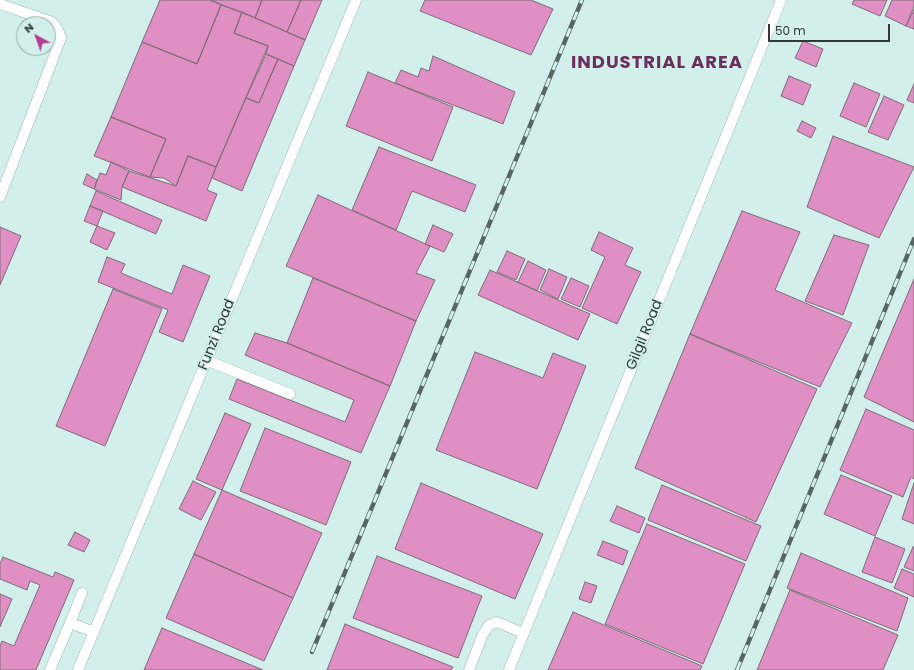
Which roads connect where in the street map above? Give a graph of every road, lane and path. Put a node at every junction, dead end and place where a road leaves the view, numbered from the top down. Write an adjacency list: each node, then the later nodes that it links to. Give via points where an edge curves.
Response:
1 (356, 0): 5 (lane, Funzi Road)
2 (782, 0): 10 (lane, Gilgil Road)
3 (0, 4): 4 (lane, via 52,22 61,38)
4 (0, 197)
5 (206, 360): 6 (lane); 9 (lane, Funzi Road)
6 (290, 394)
7 (82, 593): 8 (lane)
8 (70, 623): 9 (lane); 11 (lane)
9 (94, 632): 12 (lane, Funzi Road)
10 (523, 633): 13 (lane, via 497,622 489,625); 14 (lane, Gilgil Road)
11 (50, 670)
12 (78, 670)
13 (469, 670)
14 (509, 670)

